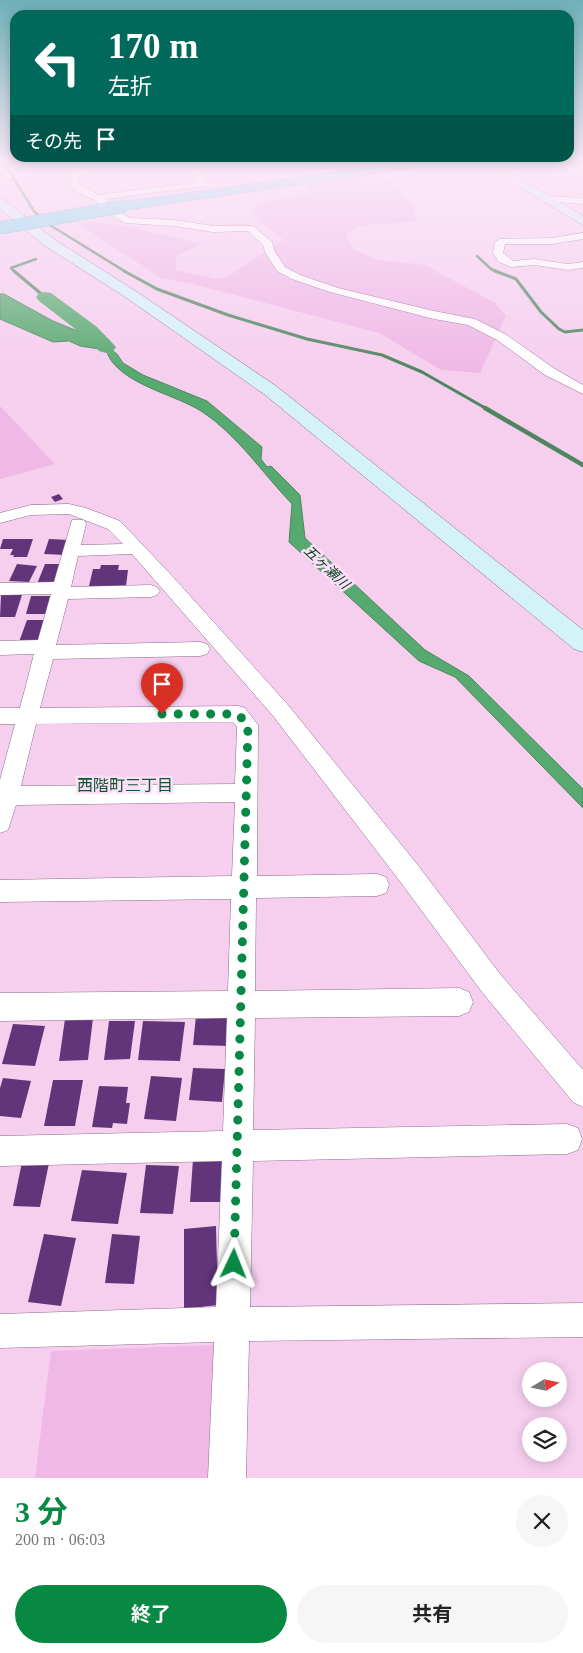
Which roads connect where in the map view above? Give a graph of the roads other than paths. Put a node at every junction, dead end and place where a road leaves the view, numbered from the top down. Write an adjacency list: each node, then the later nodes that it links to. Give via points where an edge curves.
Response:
1 (37, 233): 13 (street, via 270,390)
2 (256, 233): 5 (street, via 268,244 281,268 296,277 334,290 471,322 501,337 550,372)
3 (583, 236): 4 (street, via 548,241 508,240 500,242 498,253 511,264)
4 (583, 265)
5 (583, 390)
6 (0, 518): 8 (street, via 52,508 80,511 114,525)
7 (78, 524): 9 (street)
8 (136, 549): 9 (street); 28 (street, via 175,589 280,711 402,864 491,983)
9 (72, 551): 11 (street)
10 (0, 589): 11 (street)
11 (62, 590): 12 (street); 15 (street)
12 (151, 591)
13 (583, 642)
14 (0, 648): 15 (street)
15 (46, 649): 16 (street); 18 (street)
16 (200, 649)
17 (0, 716): 18 (street)
18 (29, 716): 19 (street, via 238,714 248,725); 20 (street)
19 (246, 792): 20 (street); 23 (street)
20 (4, 796): 21 (street)
21 (0, 823)
22 (377, 885): 23 (street)
23 (244, 888): 24 (street); 26 (street)
24 (0, 891)
25 (459, 1002): 26 (street)
26 (241, 1005): 27 (street); 30 (street)
27 (0, 1007)
28 (583, 1092)
29 (567, 1139): 30 (street)
30 (238, 1145): 31 (street); 33 (street)
31 (0, 1151)
32 (583, 1320): 33 (street)
33 (232, 1324): 34 (street); 35 (street)
34 (0, 1331)
35 (227, 1478)

